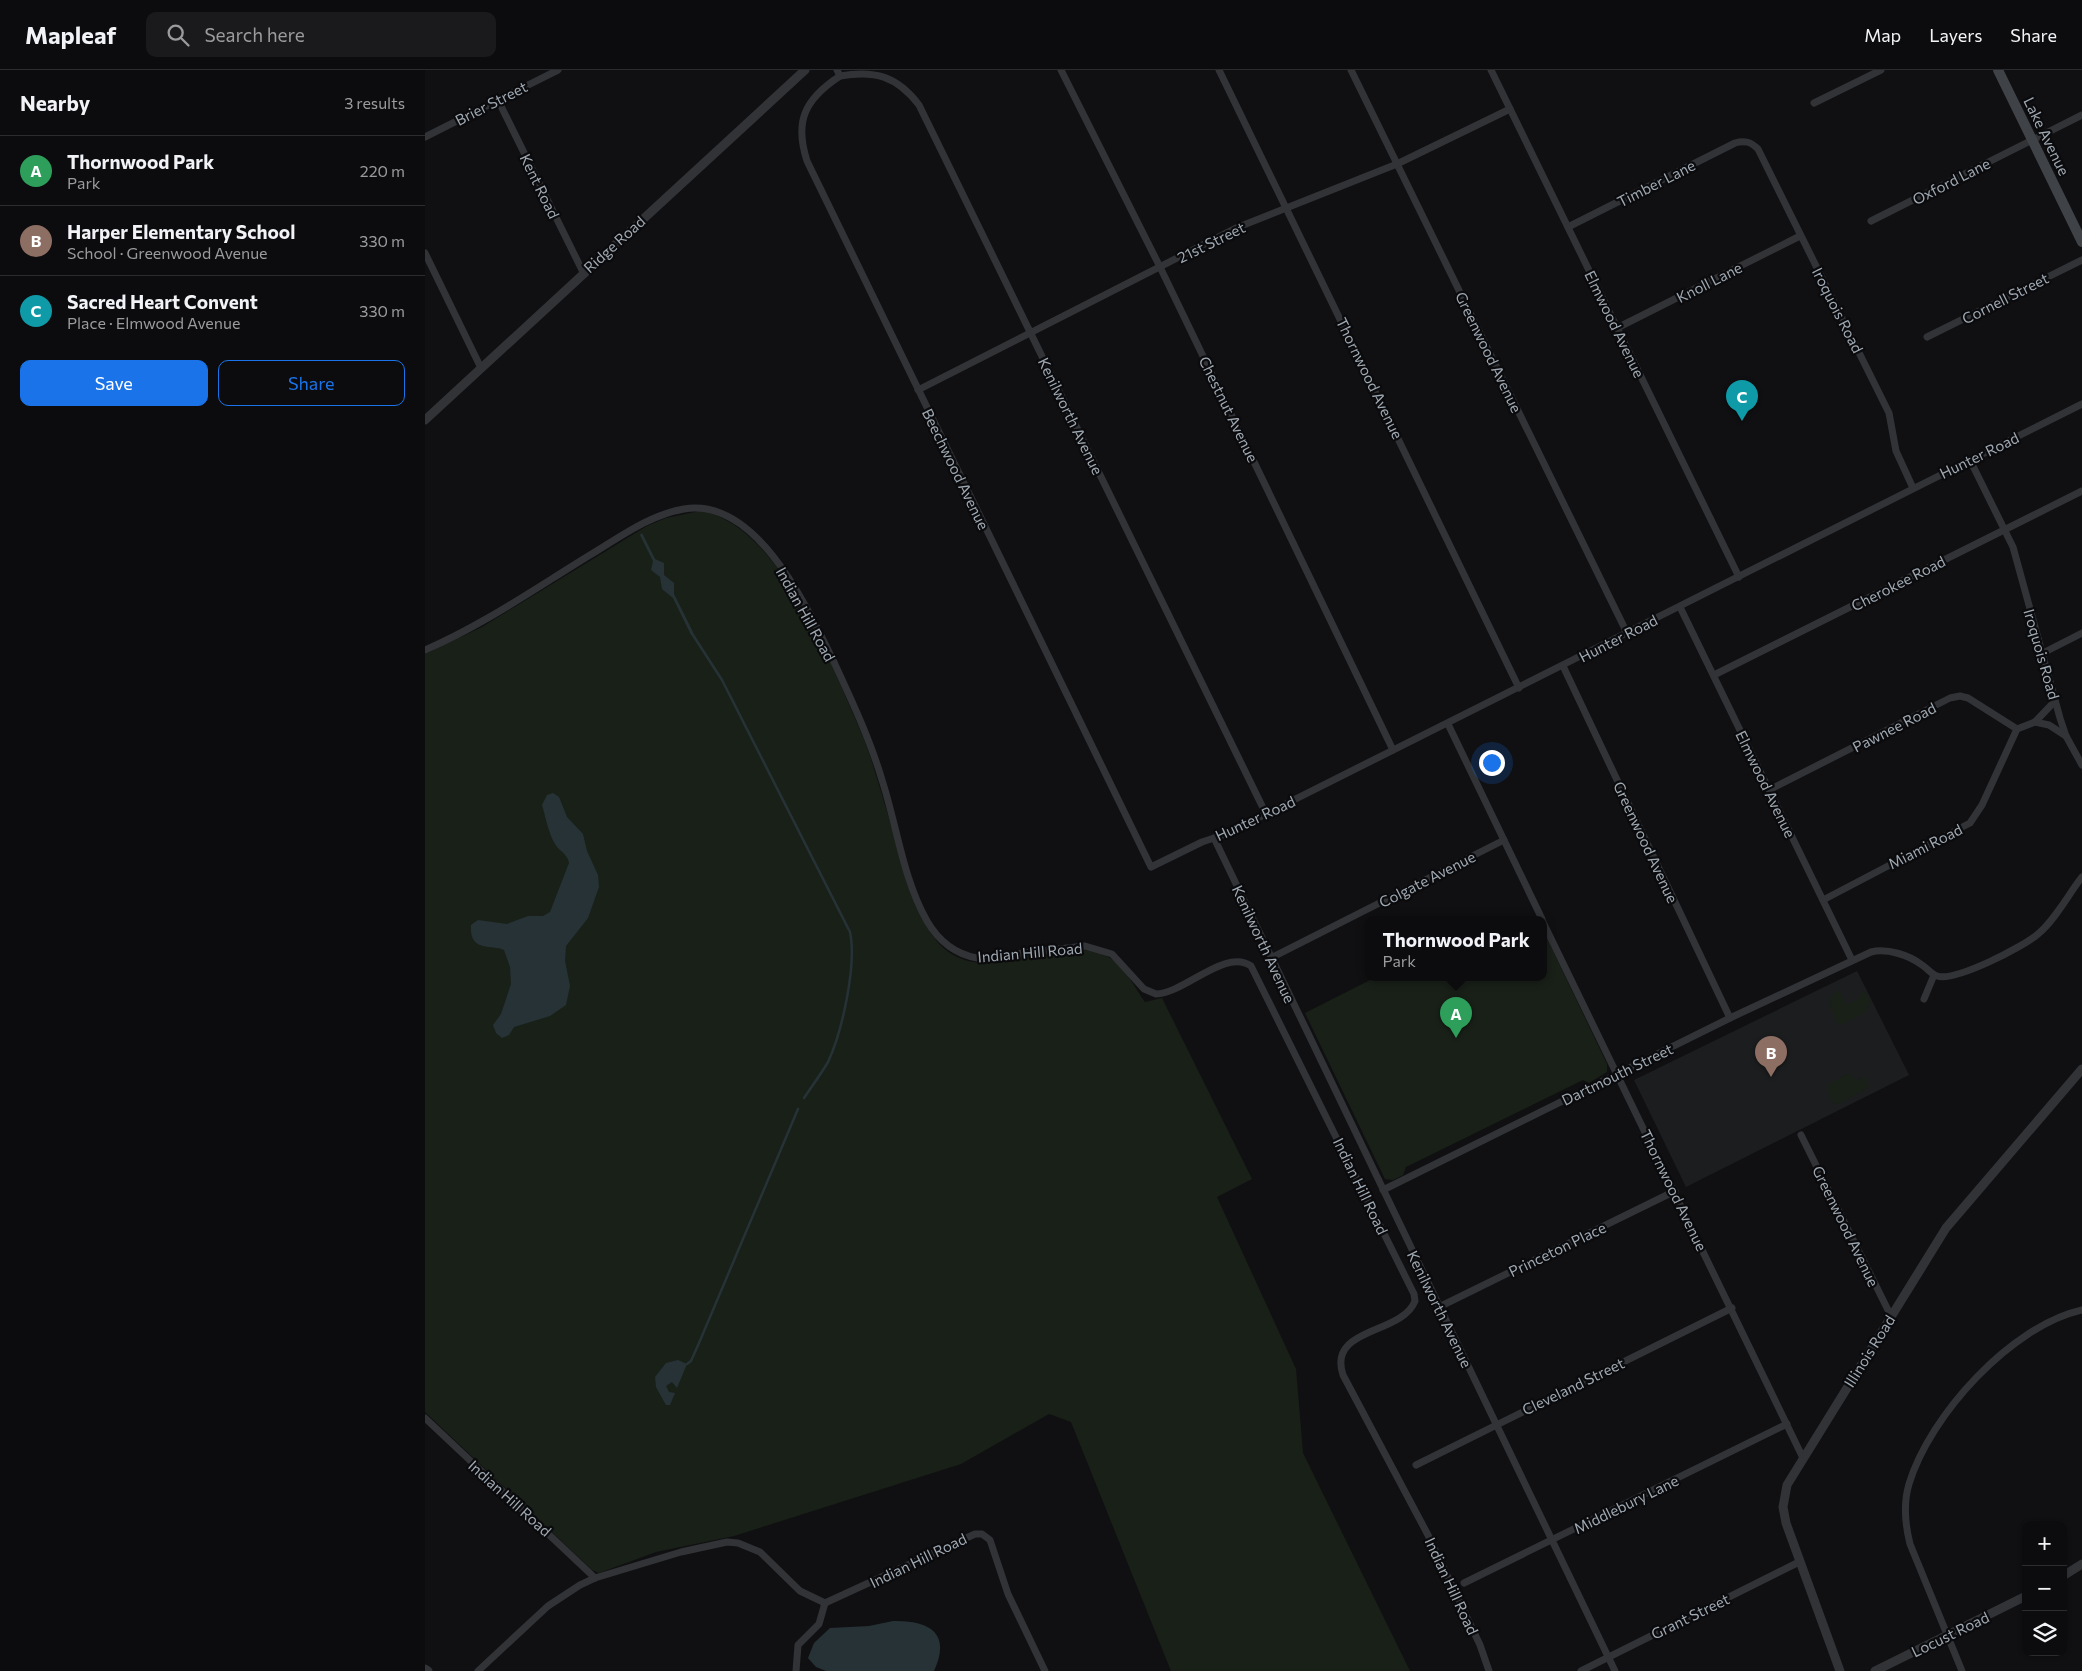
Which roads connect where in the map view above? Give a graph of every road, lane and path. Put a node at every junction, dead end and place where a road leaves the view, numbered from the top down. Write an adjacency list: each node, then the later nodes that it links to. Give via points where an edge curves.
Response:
1 (557, 70): 10 (street, Brier Street)
2 (805, 70): 26 (street, Ridge Road)
3 (1061, 70): 25 (street, Chestnut Avenue)
4 (1219, 70): 18 (street, Thornwood Avenue)
5 (1351, 70): 17 (street, Greenwood Avenue)
6 (1491, 70): 12 (street, Elmwood Avenue)
7 (1881, 70): 11 (street)
8 (1998, 70): 15 (main road, Lake Avenue)
9 (838, 73): 28 (street, Kenilworth Avenue, via 865,73 890,78 915,99); 31 (street, Beechwood Avenue, via 810,103 802,123 802,146)
10 (498, 100): 14 (street, Brier Street); 26 (street, Kent Road)
11 (1814, 103)
12 (1510, 109): 17 (street, 21st Street); 20 (street, Elmwood Avenue)
13 (2082, 115): 15 (street, Oxford Lane)
14 (425, 137)
15 (2032, 140): 19 (street, Oxford Lane); 22 (main road, Lake Avenue)
16 (1745, 142): 20 (street, Timber Lane, via 1735,143); 21 (street, Iroquois Road, via 1758,149)
17 (1397, 164): 18 (street, 21st Street); 40 (street, Greenwood Avenue)
18 (1288, 208): 25 (street, 21st Street, via 1236,228); 46 (street, Thornwood Avenue)
19 (1871, 221)
20 (1568, 227): 27 (street, Elmwood Avenue)
21 (1801, 236): 27 (street, Knoll Lane); 35 (street, Iroquois Road, via 1889,413 1896,451)
22 (2082, 242)
23 (425, 253): 30 (street)
24 (2082, 260): 29 (street, Cornell Street)
25 (1160, 267): 28 (street, 21st Street); 52 (street, Chestnut Avenue)
26 (583, 272): 30 (street, Ridge Road)
27 (1617, 328): 38 (street, Elmwood Avenue)
28 (1030, 333): 31 (street, 21st Street); 55 (street, Kenilworth Avenue)
29 (1927, 337)
30 (481, 368): 33 (street, Ridge Road)
31 (918, 390): 58 (street, Beechwood Avenue)
32 (2082, 404): 34 (street, Hunter Road)
33 (425, 420)
34 (1970, 460): 35 (street, Hunter Road); 37 (street, Iroquois Road)
35 (1913, 488): 38 (street, Hunter Road)
36 (2082, 491): 37 (street, Cherokee Road)
37 (2005, 529): 43 (street, Iroquois Road, via 2013,547); 45 (street, Cherokee Road)
38 (1739, 577): 39 (street, Hunter Road)
39 (1680, 607): 40 (street, Hunter Road); 45 (street, Elmwood Avenue)
40 (1627, 633): 44 (street, Hunter Road)
41 (2082, 634): 43 (street)
42 (425, 650): 95 (street, Indian Hill Road, via 466,630 645,522 684,509 706,508 717,512 739,524 775,559 817,628 883,780 918,902 927,922 943,942 960,954 977,958 1085,946 1112,954 1145,989 1156,994 1172,990 1232,961 1251,966 1413,1294 1415,1301 1407,1314 1353,1341 1342,1353 1340,1364 1427,1535 1480,1645)
43 (2041, 654): 47 (street, Iroquois Road)
44 (1563, 666): 46 (street, Hunter Road); 67 (street, Greenwood Avenue)
45 (1714, 675): 54 (street, Elmwood Avenue)
46 (1519, 688): 49 (street, Hunter Road)
47 (2055, 701): 48 (street); 51 (street, Iroquois Road)
48 (2035, 722): 50 (street); 51 (street, via 2049,725)
49 (1448, 724): 52 (street, Hunter Road); 57 (street, Thornwood Avenue)
50 (2017, 728): 54 (street, Pawnee Road, via 1968,698 1951,698); 60 (street, Miami Road, via 1983,805 1970,823)
51 (2066, 736): 53 (street, Iroquois Road)
52 (1393, 750): 55 (street, Hunter Road)
53 (2082, 765)
54 (1769, 790): 60 (street, Elmwood Avenue)
55 (1266, 814): 56 (street, Hunter Road)
56 (1214, 838): 58 (street, Hunter Road); 63 (street, Kenilworth Avenue)
57 (1504, 840): 61 (street, Thornwood Avenue); 63 (street, Colgate Avenue)
58 (1151, 867)
59 (2082, 877): 65 (street, via 2037,935 1959,974)
60 (1823, 900): 64 (street, Elmwood Avenue)
61 (1541, 916)
62 (1547, 928): 69 (street, Thornwood Avenue)
63 (1271, 958): 71 (street, Kenilworth Avenue)
64 (1852, 960): 65 (street, Dartmouth Street, via 1887,950 1921,964); 67 (street, Dartmouth Street)
65 (1935, 975): 66 (street)
66 (1924, 999)
67 (1730, 1018): 69 (street, Dartmouth Street)
68 (2082, 1069): 76 (street, Illinois Road, via 1946,1228)
69 (1618, 1074): 71 (street, Dartmouth Street); 72 (street, Thornwood Avenue)
70 (1801, 1135): 76 (street, Greenwood Avenue)
71 (1383, 1190): 73 (street, Kenilworth Avenue)
72 (1675, 1191): 73 (street, Princeton Place); 74 (street, Thornwood Avenue)
73 (1439, 1307): 78 (street, Kenilworth Avenue)
74 (1731, 1308): 78 (street, Cleveland Street); 79 (street, Thornwood Avenue)
75 (2082, 1310): 90 (street, via 2025,1336 1992,1362 1946,1414 1916,1463 1908,1485 1905,1525)
76 (1891, 1316): 80 (street, Illinois Road)
77 (425, 1418): 86 (street, Indian Hill Road)
78 (1496, 1424): 81 (street, Cleveland Street); 82 (street, Kenilworth Avenue)
79 (1787, 1424): 80 (street, Thornwood Avenue); 82 (street, Middlebury Lane)
80 (1803, 1458): 83 (street, Illinois Road, via 1783,1496 1786,1523)
81 (1416, 1465)
82 (1552, 1540): 87 (street, Middlebury Lane); 91 (street, Kenilworth Avenue)
83 (1799, 1562): 91 (street, Grant Street); 98 (street, Illinois Road)
84 (2082, 1564): 85 (street)
85 (2067, 1573)
86 (595, 1578): 89 (street, via 681,1552 738,1542 760,1552 800,1590); 92 (street, via 548,1606)
87 (1465, 1583)
88 (2022, 1598): 90 (street, Locust Road)
89 (825, 1603): 93 (street, via 819,1624 798,1645); 94 (street, Indian Hill Road, via 968,1536 982,1534 990,1540 1009,1594)
90 (1947, 1636): 99 (street, Locust Road); 100 (street)
91 (1609, 1657): 96 (street, Grant Street); 97 (street, Kenilworth Avenue)
92 (479, 1671)
93 (796, 1671)
94 (1045, 1671)
95 (1489, 1671)
96 (1581, 1671)
97 (1615, 1671)
98 (1840, 1671)
99 (1875, 1671)
100 (1962, 1671)

